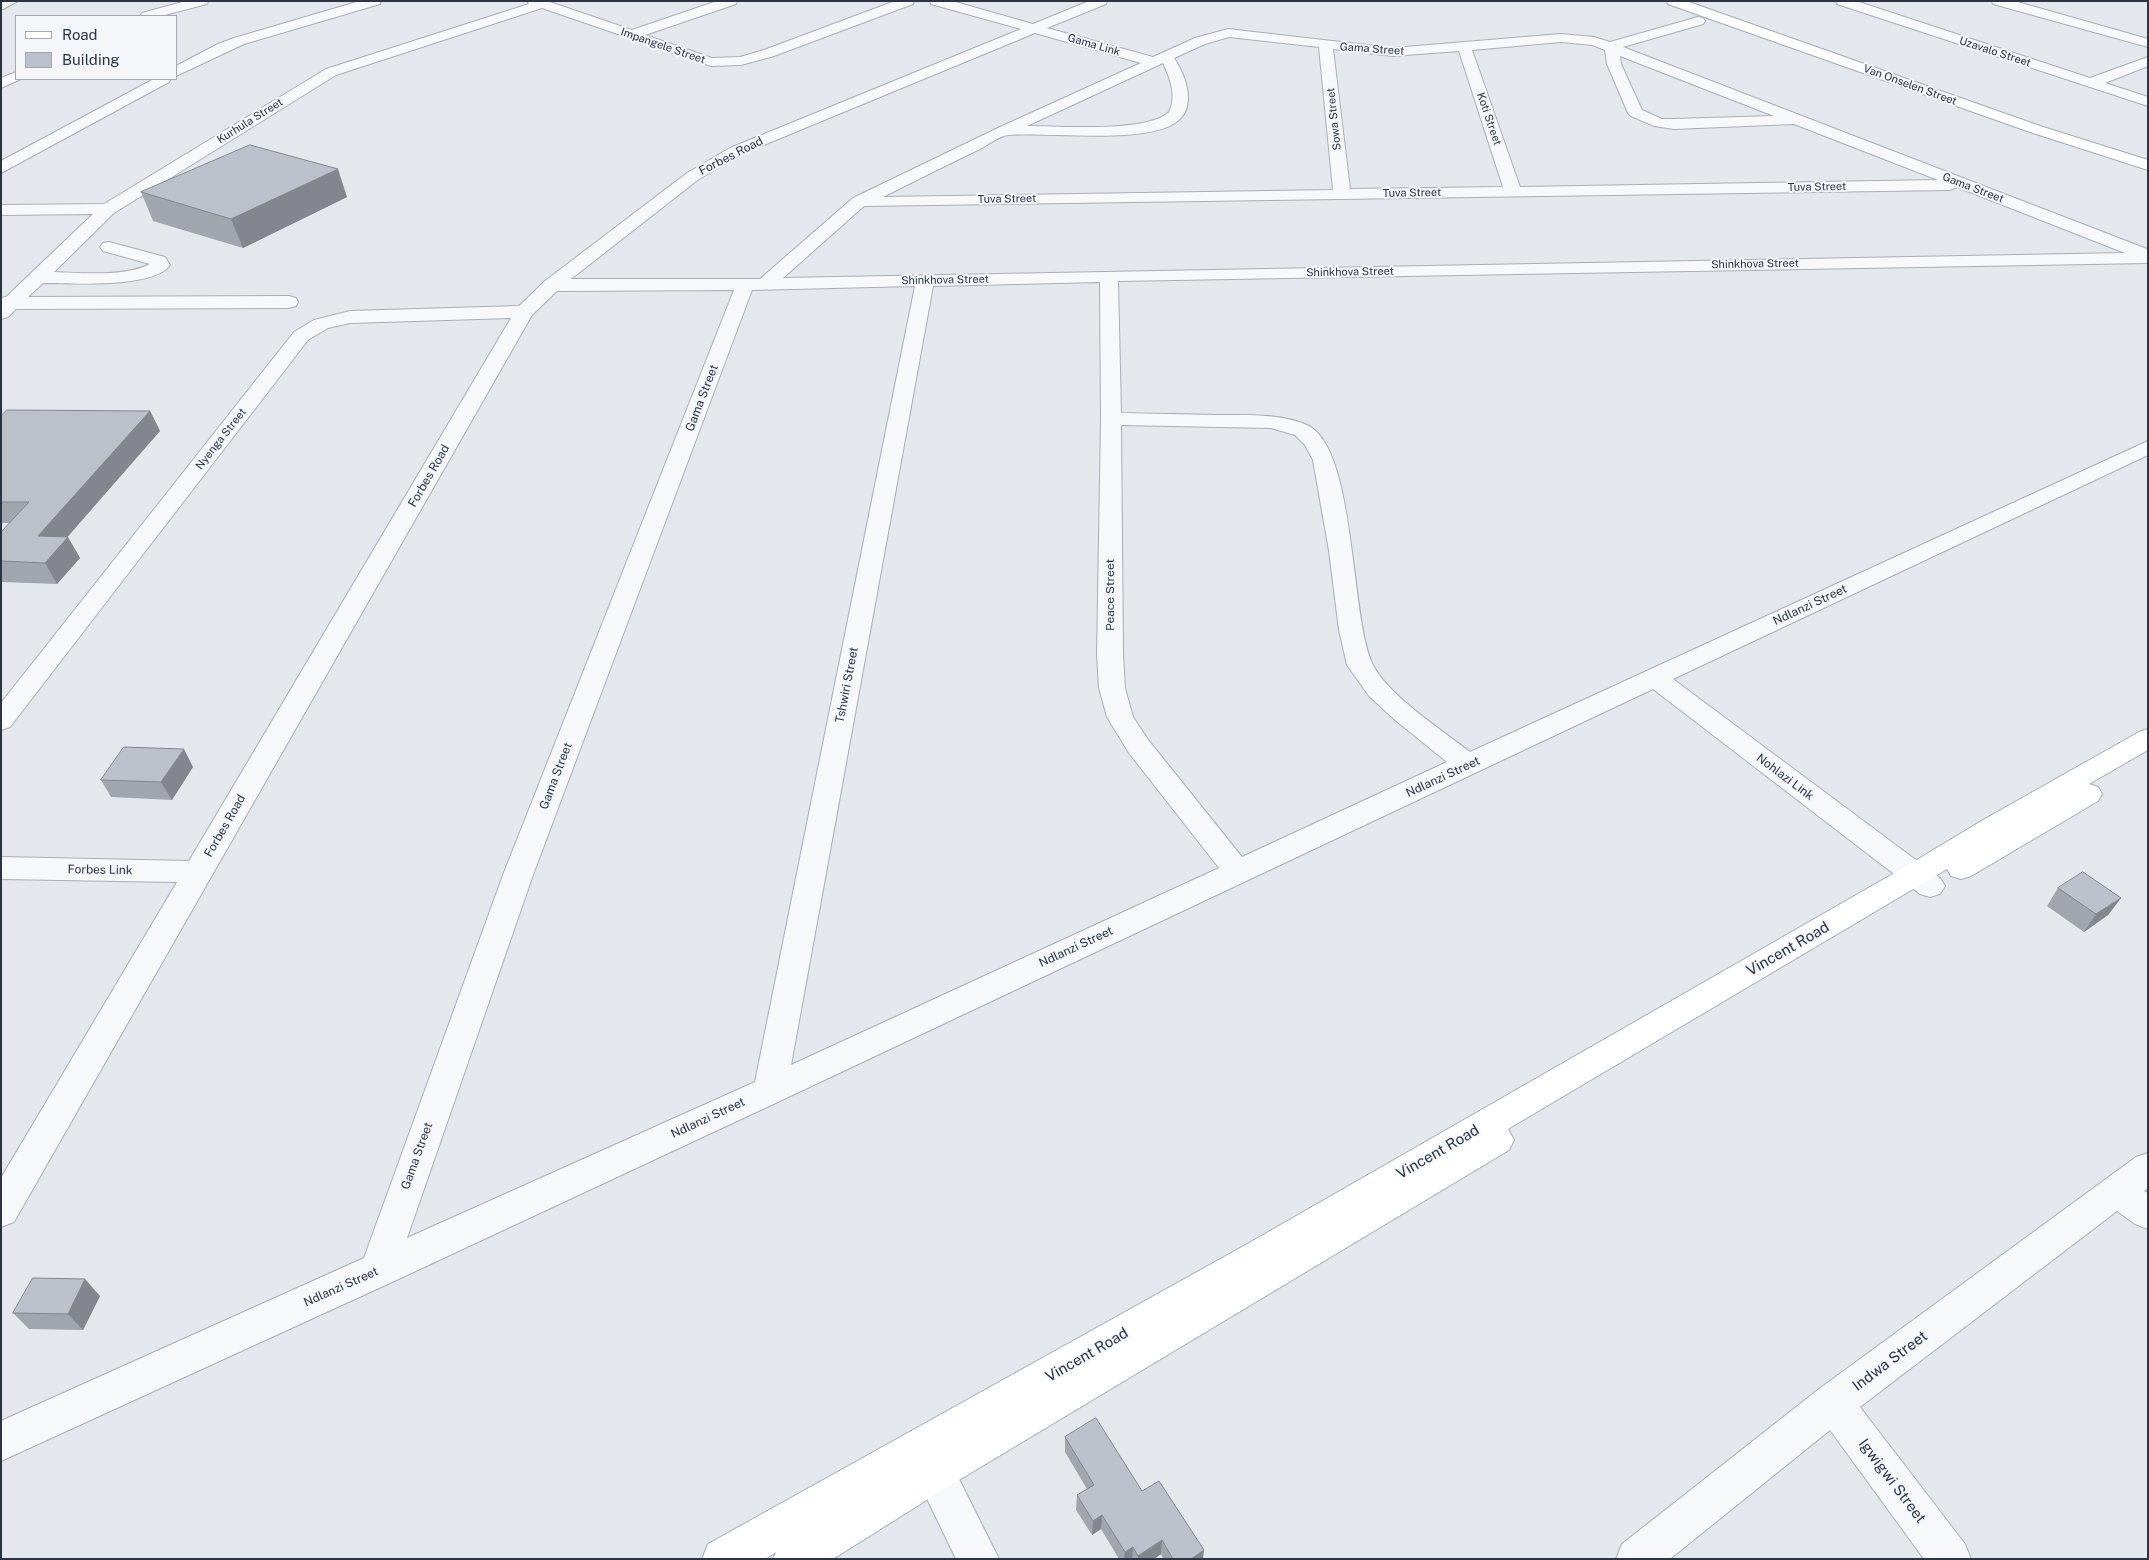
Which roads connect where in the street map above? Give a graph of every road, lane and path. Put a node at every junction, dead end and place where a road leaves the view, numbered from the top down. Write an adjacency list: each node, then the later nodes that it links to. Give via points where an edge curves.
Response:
1 (12, 1): 13 (street)
2 (202, 1): 14 (street)
3 (375, 1): 24 (street, via 239,41)
4 (730, 1): 17 (street)
5 (908, 1): 17 (street, Impangele Street, via 769,53 724,63 702,60)
6 (936, 1): 16 (street, Gama Link)
7 (1101, 1): 16 (street, Forbes Road)
8 (1673, 1): 33 (main road, Van Onselen Street, via 2034,130)
9 (1711, 1): 29 (main road, Van Onselen Street)
10 (1842, 1): 27 (street, Uzavalo Street)
11 (1998, 1): 18 (street)
12 (537, 3): 17 (street, Impangele Street); 39 (street, Kurhula Street, via 331,72)
13 (1, 6)
14 (151, 15)
15 (1698, 21): 21 (street)
16 (1035, 29): 22 (street, Gama Link); 47 (street, Forbes Road, via 760,140 716,161)
17 (631, 35)
18 (2148, 43)
19 (1326, 45): 20 (street, Gama Street, via 1393,52); 22 (street, Gama Street, via 1228,33 1200,41); 37 (street, Sowa Street)
20 (1464, 46): 21 (street, Gama Street, via 1561,38 1586,39); 36 (street, Koti Street)
21 (1612, 46): 31 (street, Gama Street); 31 (street, Gama Street, via 1614,64 1631,107 1646,119 1674,124)
22 (1160, 59): 32 (street, Gama Street); 32 (street, Gama Street, via 1177,76 1180,93 1178,112 1171,119 1143,129)
23 (2148, 61): 27 (street)
24 (178, 71)
25 (15, 77): 28 (street)
26 (162, 80): 34 (street)
27 (2091, 83): 30 (street, Uzavalo Street)
28 (1, 84)
29 (1966, 89)
30 (2148, 102)
31 (1800, 120): 35 (street, Gama Street)
32 (1004, 132): 38 (street, Gama Street)
33 (2148, 165)
34 (1, 168)
35 (1964, 184): 36 (street, Tuva Street); 42 (street, Gama Street)
36 (1513, 192): 37 (street, Tuva Street)
37 (1342, 194): 38 (street, Tuva Street)
38 (859, 202): 46 (street, Gama Street)
39 (108, 209): 40 (street); 44 (street, Kurhula Street)
40 (1, 210)
41 (109, 247): 44 (street, via 159,261 162,265 156,270 133,276)
42 (2148, 256): 43 (street, Shinkhova Street)
43 (1109, 276): 45 (street, Shinkhova Street); 51 (street, Peace Street)
44 (38, 277): 49 (street, Kurhula Street)
45 (925, 280): 46 (street, Shinkhova Street); 62 (street, Tshwiri Street)
46 (755, 284): 47 (street, Shinkhova Street); 67 (street, Gama Street, via 518,875)
47 (552, 285): 50 (street, Forbes Road)
48 (289, 302): 49 (street)
49 (5, 306)
50 (524, 312): 54 (street, Nyenga Street, via 358,316 338,318 312,327 295,344); 59 (street, Forbes Road)
51 (1111, 419): 57 (street, via 1272,422 1302,431 1314,442 1324,460 1341,551 1351,630 1360,665 1384,696); 60 (street, Peace Street, via 1110,654 1114,696 1120,717 1139,747)
52 (2148, 447): 53 (street, Ndlanzi Street)
53 (1655, 678): 57 (street, Ndlanzi Street); 61 (street, Nohlazi Link)
54 (1, 721)
55 (2148, 738): 61 (main road, Vincent Road, via 1993,827)
56 (2148, 759): 61 (main road, Vincent Road)
57 (1469, 765): 60 (street, Ndlanzi Street)
58 (1, 868): 59 (street, Forbes Link)
59 (198, 872): 65 (street, Forbes Road)
60 (1238, 872): 62 (street, Ndlanzi Street)
61 (1923, 881): 70 (main road, Vincent Road, via 1745,993)
62 (770, 1090): 67 (street, Ndlanzi Street)
63 (2148, 1168): 64 (street, Indwa Street)
64 (2118, 1192): 66 (street); 68 (street, Indwa Street)
65 (1, 1211)
66 (2148, 1213)
67 (376, 1271): 69 (street, Ndlanzi Street)
68 (1833, 1403): 74 (street, Indwa Street); 75 (street, Igwigwi Street)
69 (1, 1442)
70 (929, 1460): 71 (main road, Vincent Road); 72 (main road, Vincent Road); 73 (street)
71 (723, 1559)
72 (794, 1559)
73 (978, 1559)
74 (1637, 1559)
75 (1950, 1559)

